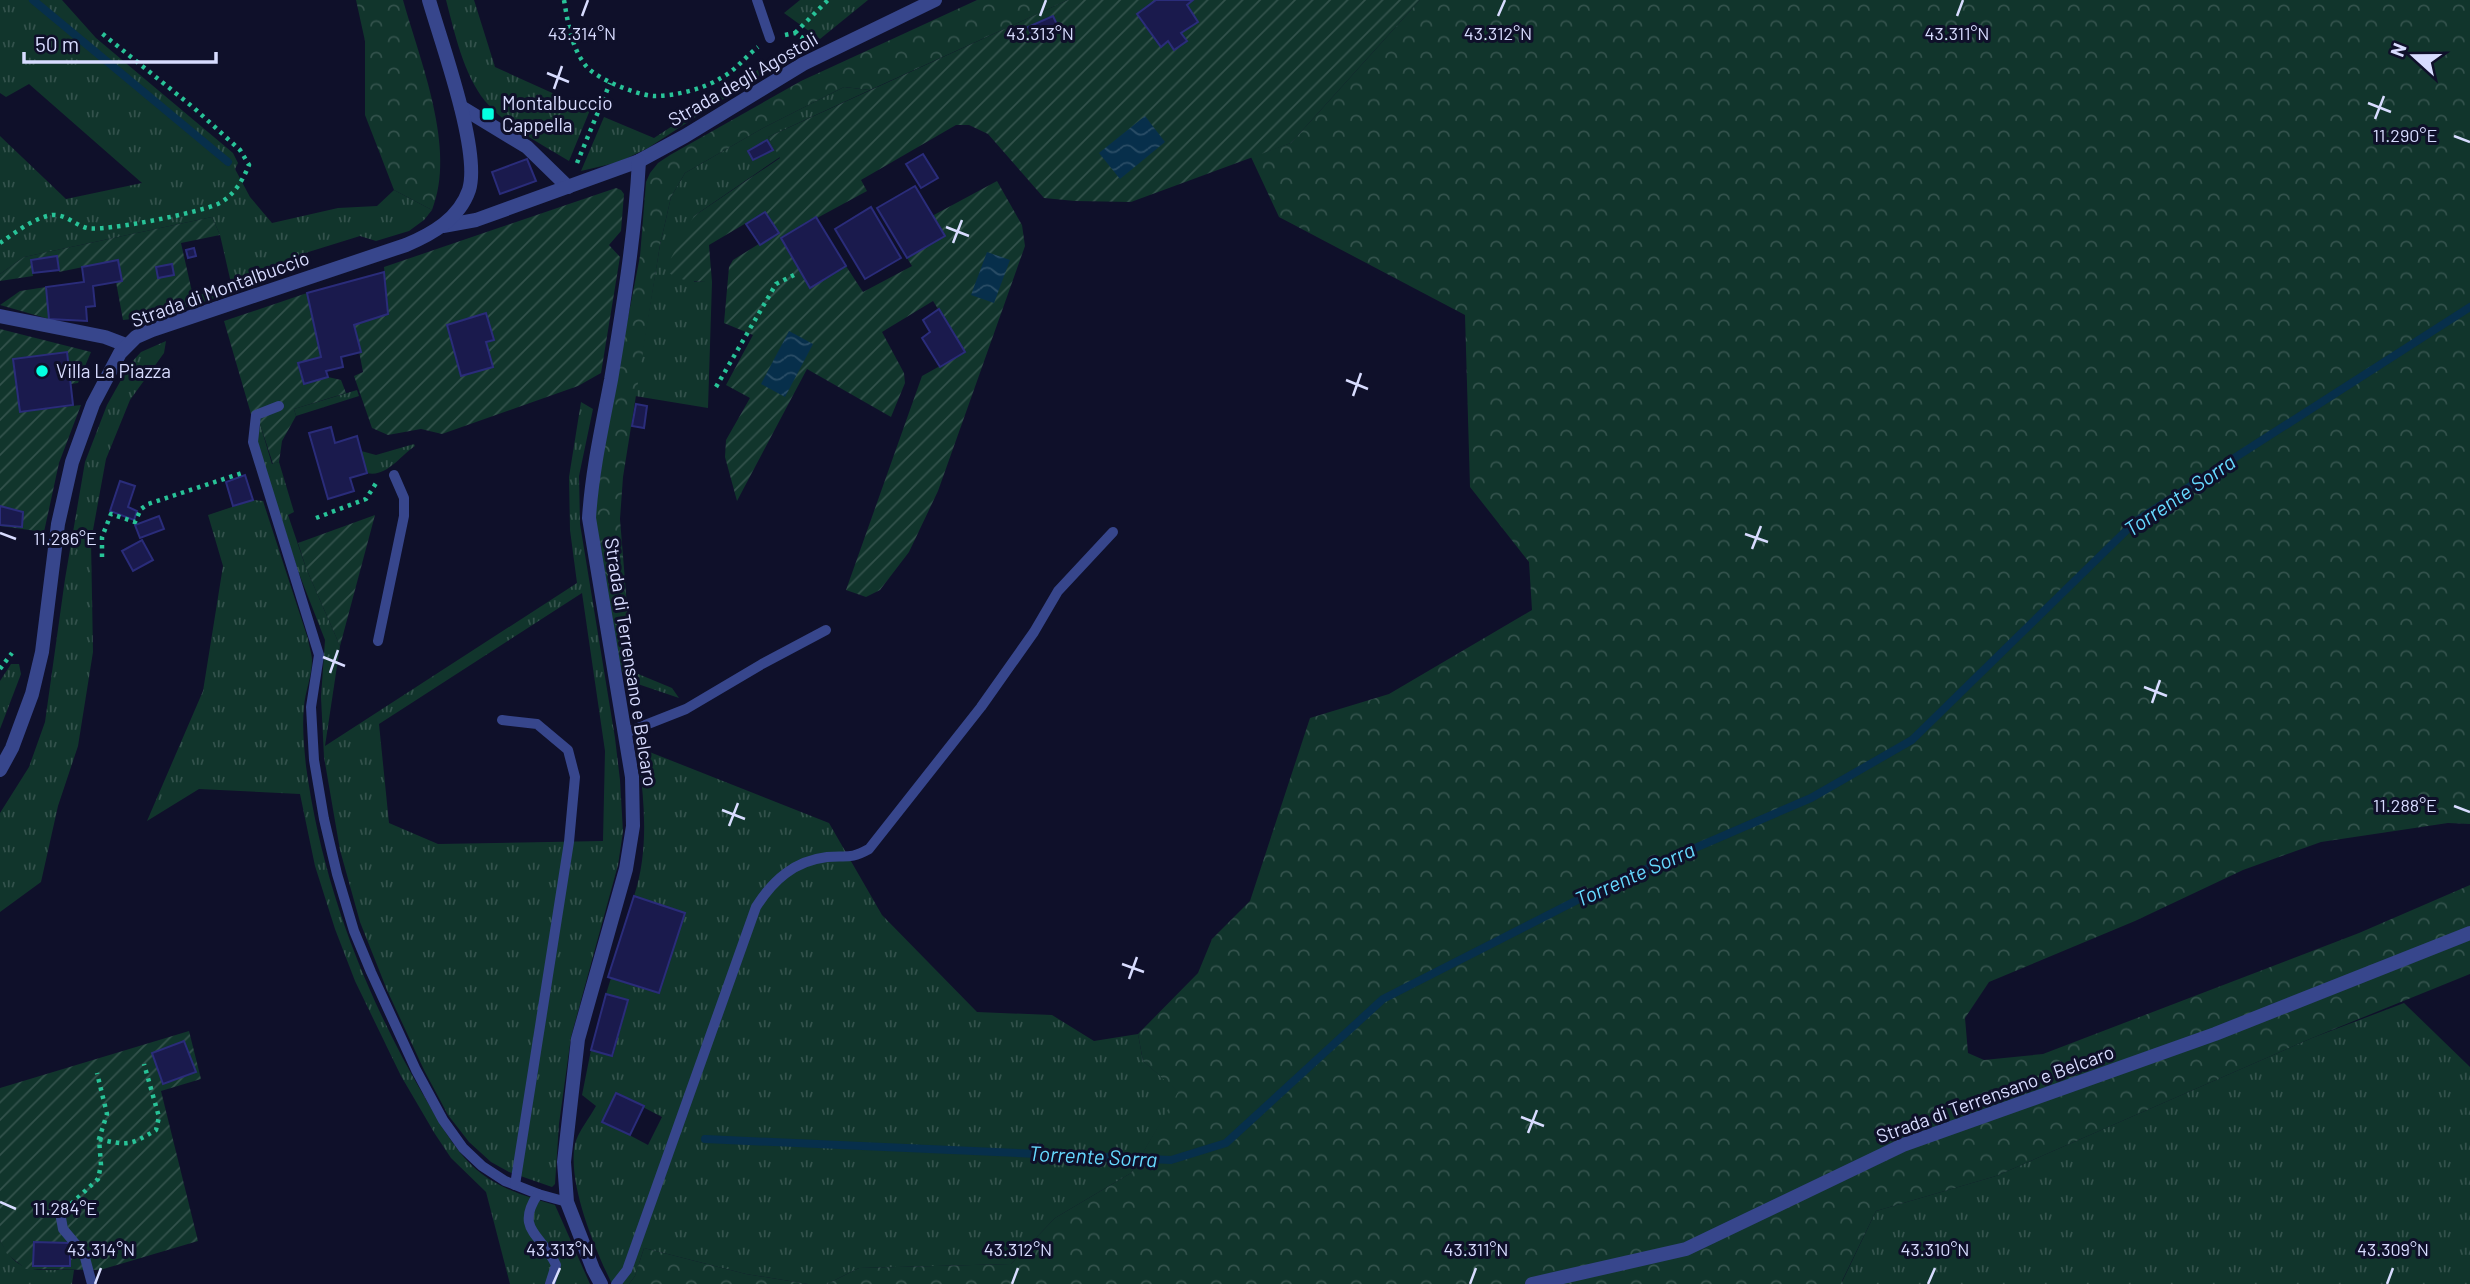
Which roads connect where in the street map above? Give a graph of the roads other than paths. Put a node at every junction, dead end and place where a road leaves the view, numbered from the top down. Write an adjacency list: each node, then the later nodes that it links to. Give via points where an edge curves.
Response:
1 (429, 0): 5 (street, Strada di Montalbuccio)
2 (757, 0): 4 (lane)
3 (935, 0): 6 (street, Strada degli Agostoli, via 785,74)
4 (770, 38)
5 (460, 107): 7 (street, via 527,147); 8 (street, Strada di Montalbuccio, via 471,181 463,201)
6 (639, 161): 7 (street, Strada degli Agostoli); 17 (street, Strada di Terrensano e Belcaro, via 633,238 589,518)
7 (568, 187): 8 (street, Strada degli Agostoli, via 476,220)
8 (443, 226): 10 (street, Strada di Montalbuccio, via 406,246 152,330)
9 (0, 316): 10 (street)
10 (126, 345): 18 (street, Strada di Montalbuccio, via 93,404 72,462 58,524 42,652 32,694)
11 (279, 406): 20 (lane, via 256,415 253,442 319,655 311,707 314,760 324,819 354,931 443,1120 482,1166)
12 (394, 475): 15 (lane, via 404,498 404,516)
13 (1113, 532): 27 (lane, via 1058,591 981,708 869,849 853,858 826,857 797,865 770,885 756,906 628,1270)
14 (826, 630): 17 (lane, via 686,709)
15 (378, 642)
16 (502, 720): 20 (lane, via 537,724 568,750 575,777 569,842)
17 (625, 733): 22 (street, Strada di Terrensano e Belcaro, via 633,826 626,869 578,1039 564,1162)
18 (0, 770)
19 (2470, 933): 28 (street, Strada di Terrensano e Belcaro, via 2216,1034 1903,1145 1686,1249)
20 (515, 1185): 21 (lane)
21 (538, 1194): 22 (lane); 25 (lane, via 528,1208 528,1224 556,1265)
22 (567, 1202): 26 (street, Strada di Terrensano e Belcaro)
23 (61, 1218): 24 (lane, via 63,1229 84,1254)
24 (92, 1284)
25 (550, 1284)
26 (601, 1284)
27 (616, 1284)
28 (1532, 1284)

